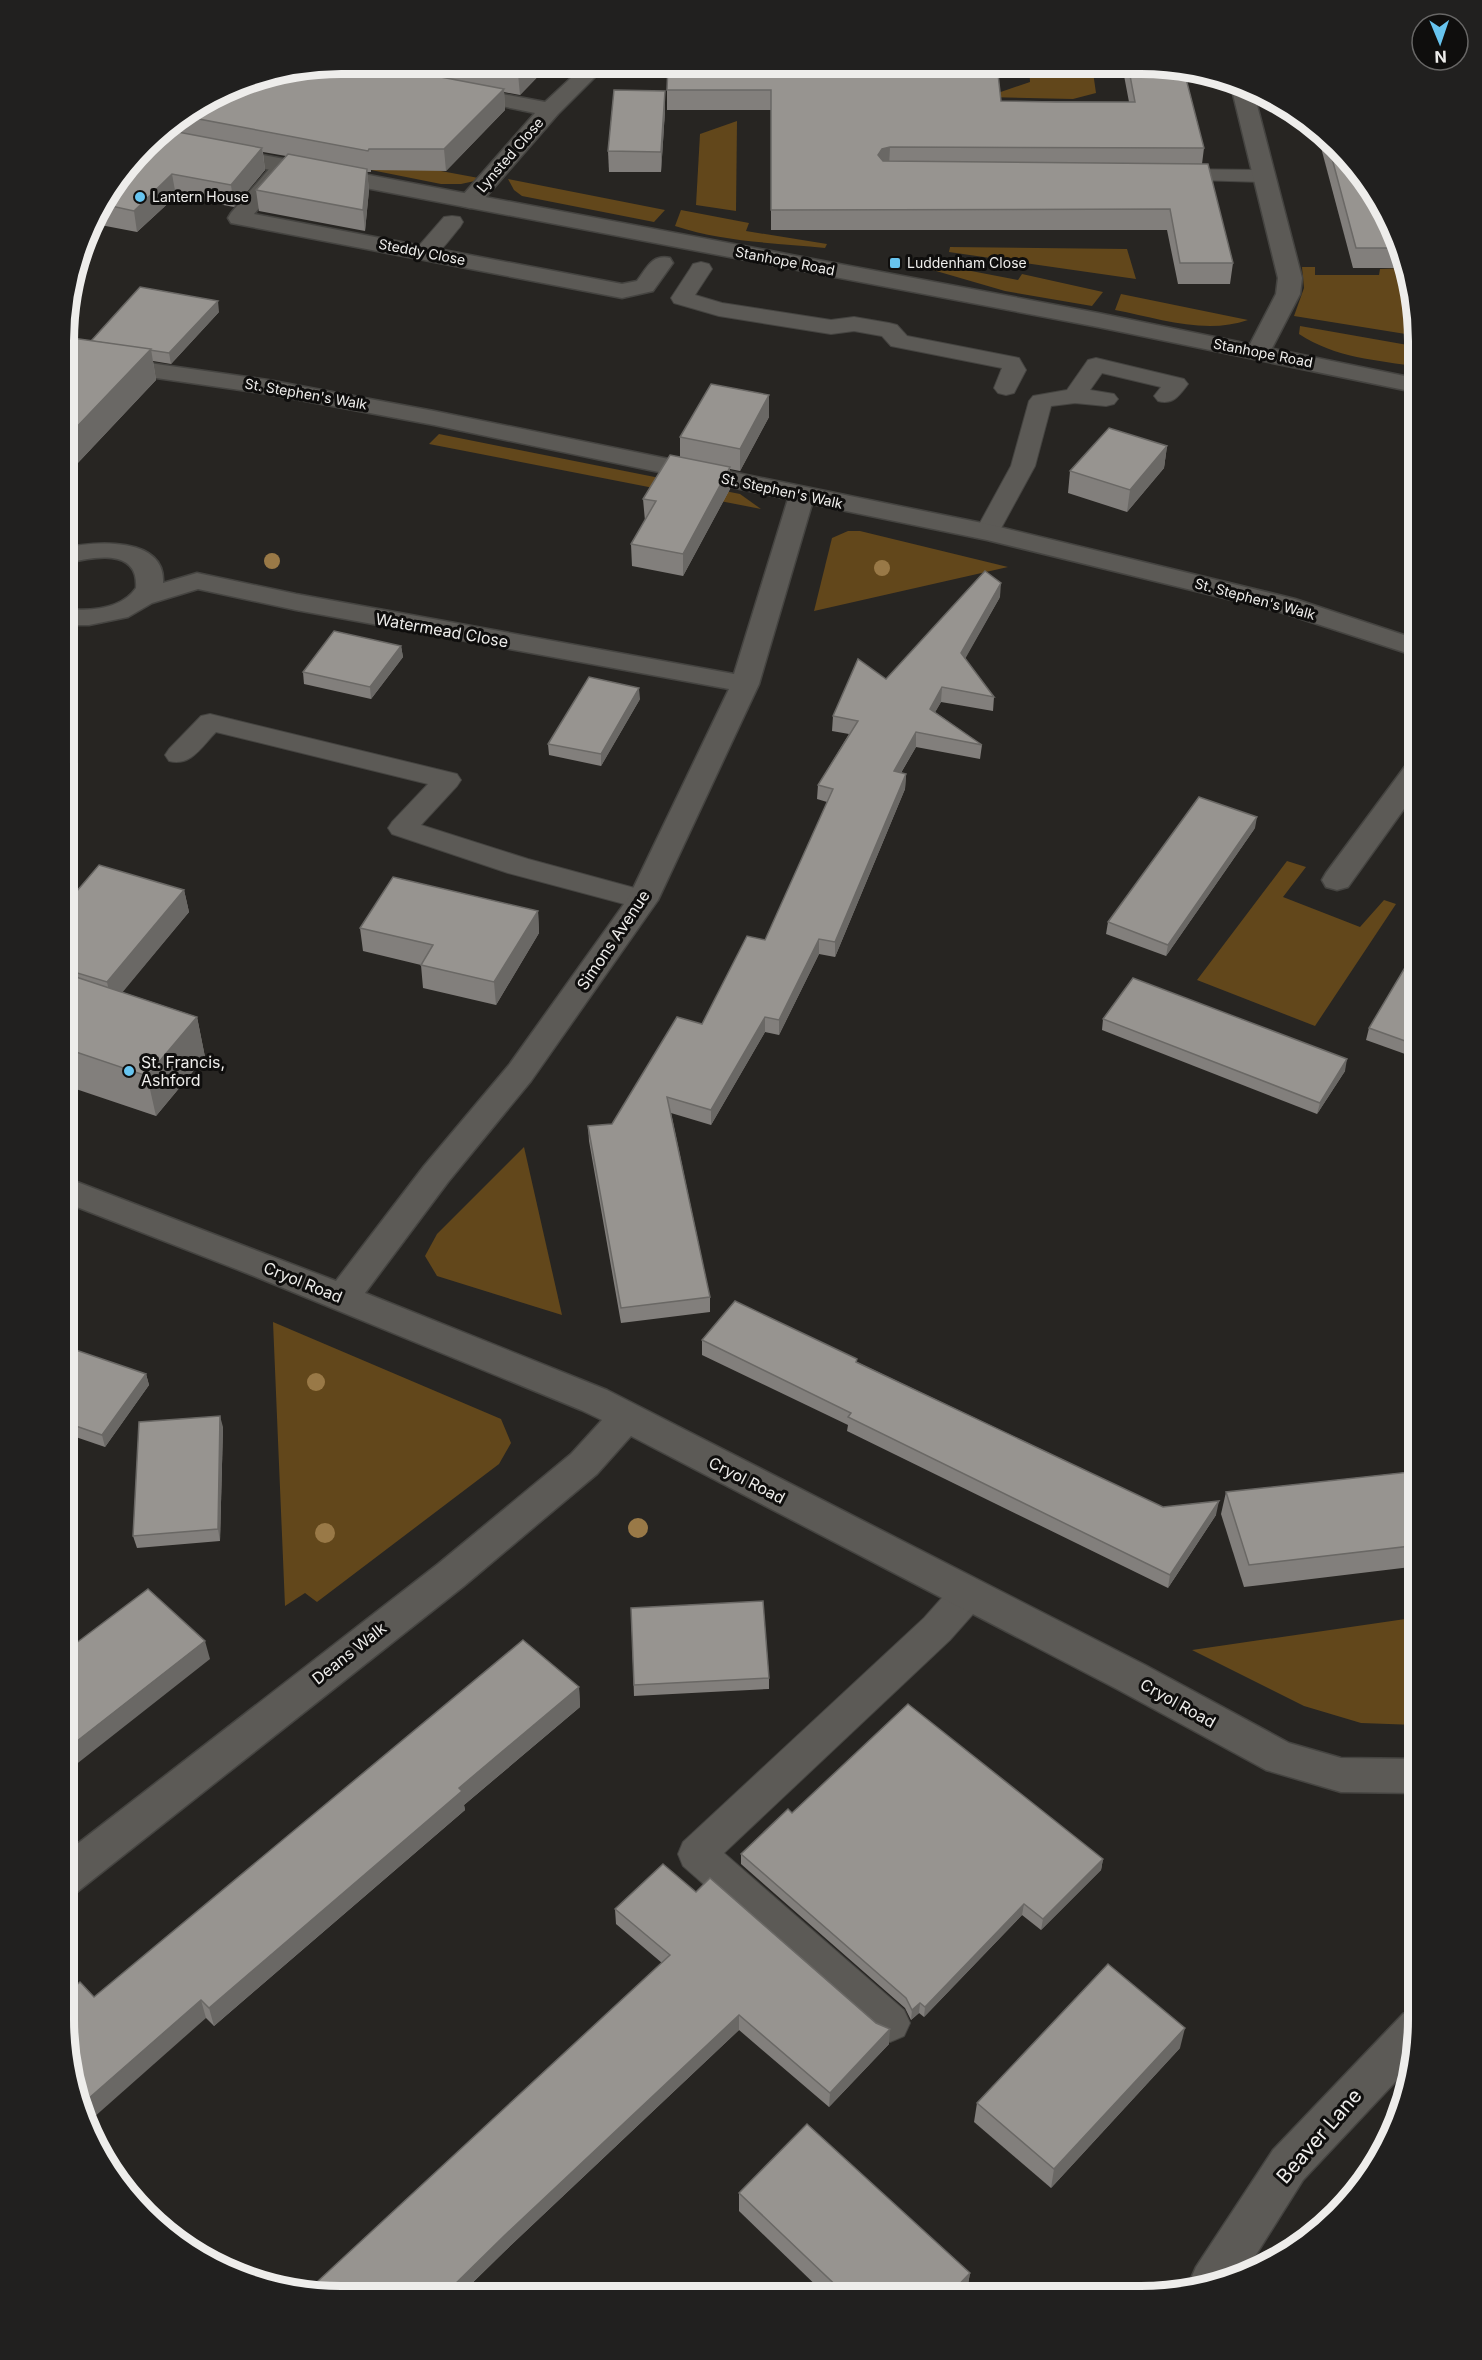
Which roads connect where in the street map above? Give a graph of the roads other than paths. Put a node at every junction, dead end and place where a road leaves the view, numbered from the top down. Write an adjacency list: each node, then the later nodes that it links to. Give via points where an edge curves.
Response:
1 (587, 74): 4 (street, Lynsted Close)
2 (436, 88): 4 (street, Lynsted Close)
3 (1243, 94): 8 (street)
4 (550, 109): 9 (street, Lynsted Close)
5 (196, 149): 6 (street, Stanhope Road)
6 (284, 166): 9 (street, Stanhope Road); 11 (street, Steddy Close, via 239,218)
7 (1146, 175): 8 (lane)
8 (1262, 176): 14 (street, via 1290,278 1288,294)
9 (470, 201): 14 (street, Stanhope Road)
10 (452, 222): 11 (lane)
11 (425, 253): 12 (street, Steddy Close, via 622,291 645,286)
12 (662, 263)
13 (700, 269): 20 (lane, via 682,298 719,309 831,327 854,324 889,330 899,341 1011,363 1015,370 1000,387)
14 (1258, 352): 16 (street, Stanhope Road)
15 (74, 359): 21 (street, St. Stephen's Walk, via 268,387)
16 (1408, 384)
17 (1075, 396): 18 (lane, via 1096,365 1176,384); 19 (lane); 20 (lane)
18 (1166, 396)
19 (1106, 399)
20 (1041, 401): 22 (lane, via 1023,466)
21 (802, 495): 22 (street, St. Stephen's Walk); 27 (street, Simons Avenue)
22 (987, 532): 26 (street, St. Stephen's Walk, via 1286,605)
23 (74, 554): 24 (street, via 97,550 133,556 145,564 150,574 150,586)
24 (142, 598): 25 (street, Watermead Close, via 113,614); 27 (street, Watermead Close, via 197,580 296,602)
25 (74, 617)
26 (1408, 645)
27 (745, 684): 31 (street, Simons Avenue)
28 (179, 755): 31 (lane, via 210,722 447,780 402,828 518,866)
29 (1408, 782): 30 (street)
30 (1337, 880)
31 (643, 900): 33 (street, Simons Avenue, via 520,1073 435,1174)
32 (74, 1194): 33 (street, Cryol Road)
33 (342, 1298): 34 (street, Cryol Road, via 594,1400)
34 (626, 1417): 35 (street, Cryol Road); 37 (street, Deans Walk, via 584,1464 451,1575)
35 (969, 1593): 36 (street, Cryol Road, via 1280,1758 1341,1775); 38 (lane, via 937,1629 697,1854)
36 (1408, 1783)
37 (74, 1870)
38 (890, 2023)
39 (1408, 2039): 40 (street, Beaver Lane, via 1288,2165)
40 (1217, 2275)

